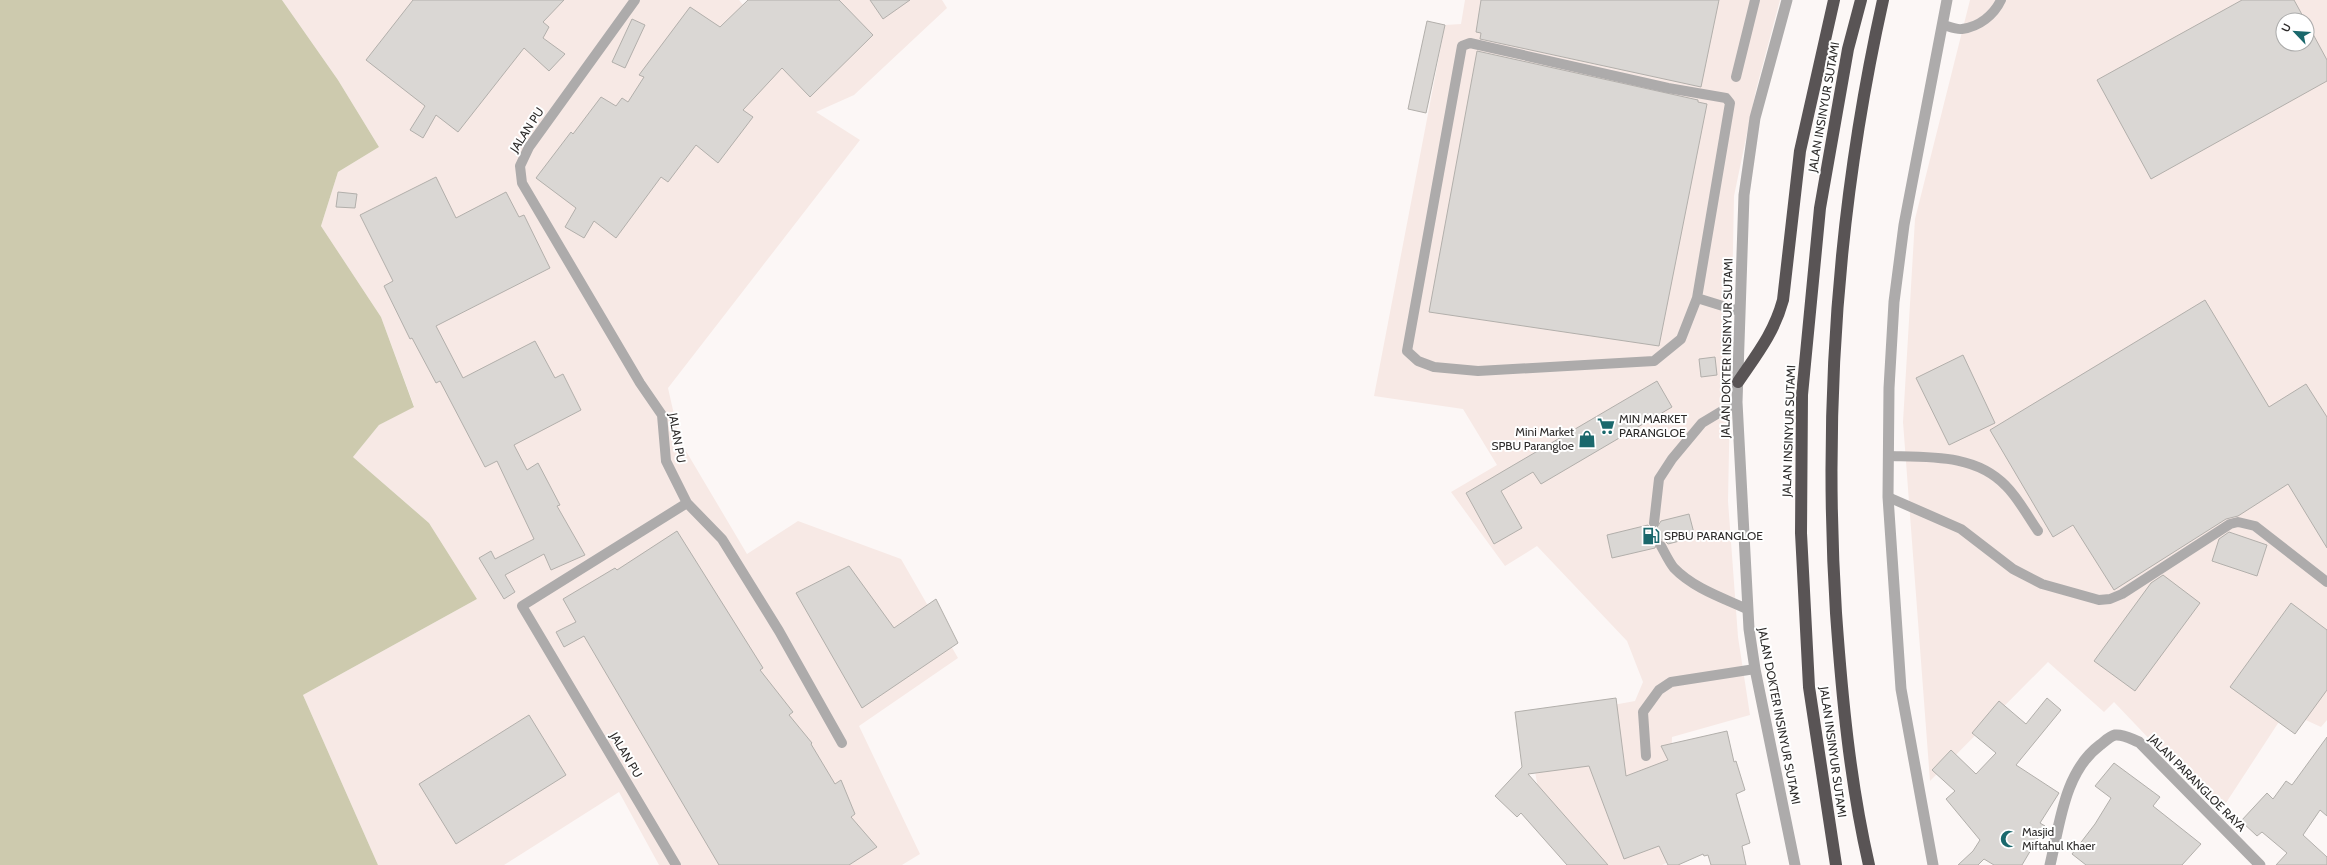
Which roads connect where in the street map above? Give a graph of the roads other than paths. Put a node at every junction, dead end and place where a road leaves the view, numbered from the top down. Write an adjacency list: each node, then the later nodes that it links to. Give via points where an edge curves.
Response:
1 (635, 0): 17 (lane, JALAN PU, via 530,147 520,166 522,183 640,383 662,415 666,461)
2 (1755, 0): 10 (lane)
3 (1787, 0): 12 (street, JALAN DOKTER INSINYUR SUTAMI, via 1755,118 1744,195)
4 (1834, 0): 13 (highway, via 1800,151 1781,306 1771,334)
5 (1861, 0): 28 (highway, JALAN INSINYUR SUTAMI, via 1848,49 1820,208 1802,395 1801,533 1808,687)
6 (1883, 0): 29 (highway, JALAN INSINYUR SUTAMI, via 1872,46 1845,214 1836,306 1831,403 1832,546 1842,703)
7 (1947, 0): 9 (street)
8 (2001, 0): 9 (lane, via 1997,10 1982,22 1961,29)
9 (1943, 25): 15 (street, via 1933,66 1900,256 1893,318)
10 (1736, 77)
11 (1697, 298): 11 (lane, via 1681,339 1654,361 1478,371 1434,367 1418,361 1407,351 1462,46 1470,43 1668,88 1726,98 1730,103); 12 (lane)
12 (1739, 311): 13 (street, JALAN DOKTER INSINYUR SUTAMI)
13 (1738, 382): 14 (street, JALAN DOKTER INSINYUR SUTAMI)
14 (1737, 402): 18 (lane, via 1702,423 1672,459 1659,479); 22 (street, JALAN DOKTER INSINYUR SUTAMI)
15 (1888, 456): 16 (street); 19 (lane, via 1943,457 1988,471 2006,486)
16 (1888, 497): 21 (lane, via 1961,529 2026,577 2057,590 2089,599 2110,599 2122,594 2230,524 2238,522 2255,526); 30 (street, via 1901,689)
17 (687, 503): 24 (lane, via 722,539); 26 (lane, JALAN PU, via 522,606)
18 (1654, 523)
19 (2038, 531)
20 (1662, 546): 22 (lane, via 1673,567 1688,579)
21 (2327, 582)
22 (1747, 609): 23 (street, JALAN DOKTER INSINYUR SUTAMI)
23 (1754, 669): 25 (lane, via 1671,682 1659,690 1643,712); 27 (street, JALAN DOKTER INSINYUR SUTAMI)
24 (842, 743)
25 (1646, 756)
26 (676, 865)
27 (1795, 865)
28 (1836, 865)
29 (1869, 865)
30 (1933, 865)
31 (2050, 865): 32 (street, JALAN PARANGLOE RAYA, via 2066,795 2080,764 2088,754 2116,735 2126,736 2138,742)
32 (2260, 865)

